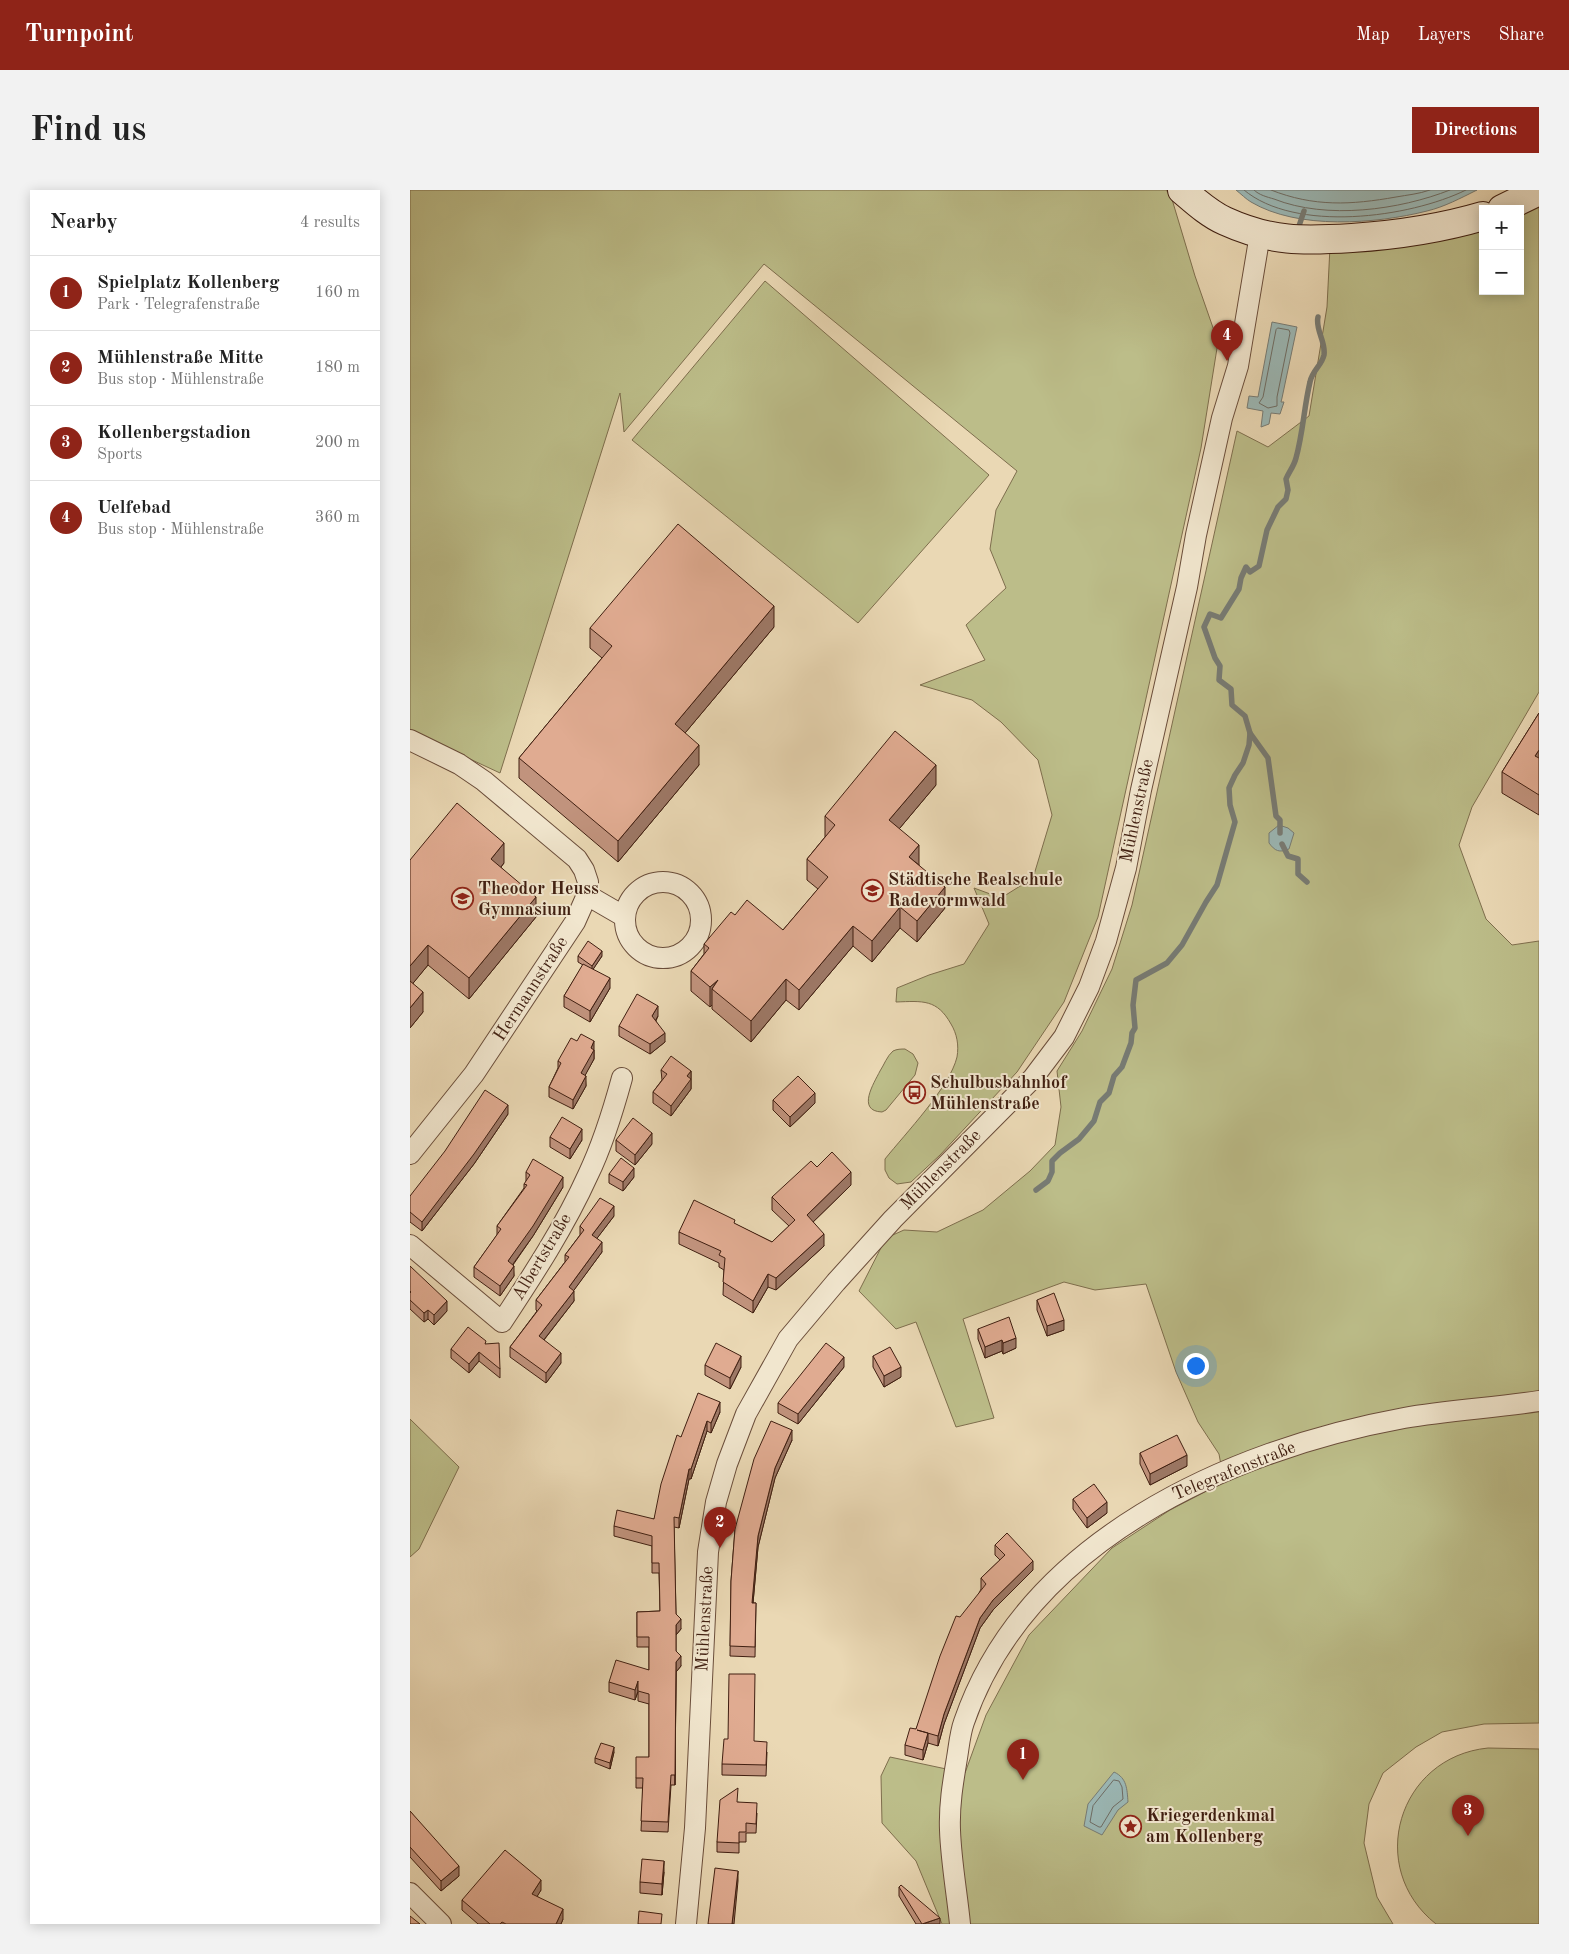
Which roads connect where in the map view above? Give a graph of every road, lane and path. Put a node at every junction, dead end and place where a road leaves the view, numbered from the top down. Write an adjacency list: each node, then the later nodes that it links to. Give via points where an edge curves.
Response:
1 (1182, 190): 5 (main road, via 1224,221)
2 (1539, 191): 3 (main road)
3 (1510, 205)
4 (1479, 217): 5 (main road, via 1434,229 1370,237 1306,241)
5 (1260, 234): 15 (street, Mühlenstraße, via 1240,358 1222,418 1126,868 1106,941 1089,987 1064,1037 1033,1078 893,1219 788,1339 746,1414 727,1464 716,1502 708,1552 695,1828)
6 (410, 740): 7 (street, via 460,764 484,780 577,859 588,882)
7 (587, 894): 8 (street); 10 (street, Hermannstraße, via 575,922 474,1074)
8 (625, 917)
9 (622, 1078): 11 (street, Albertstraße, via 588,1174 531,1278 502,1322)
10 (410, 1154)
11 (410, 1245)
12 (1539, 1401): 16 (street, Telegrafenstraße, via 1406,1418 1341,1432 1268,1455 1204,1480 1152,1507 1066,1570 1038,1598 999,1650 963,1724 951,1798 950,1829)
13 (410, 1893): 14 (street)
14 (441, 1924)
15 (686, 1924)
16 (960, 1924)

